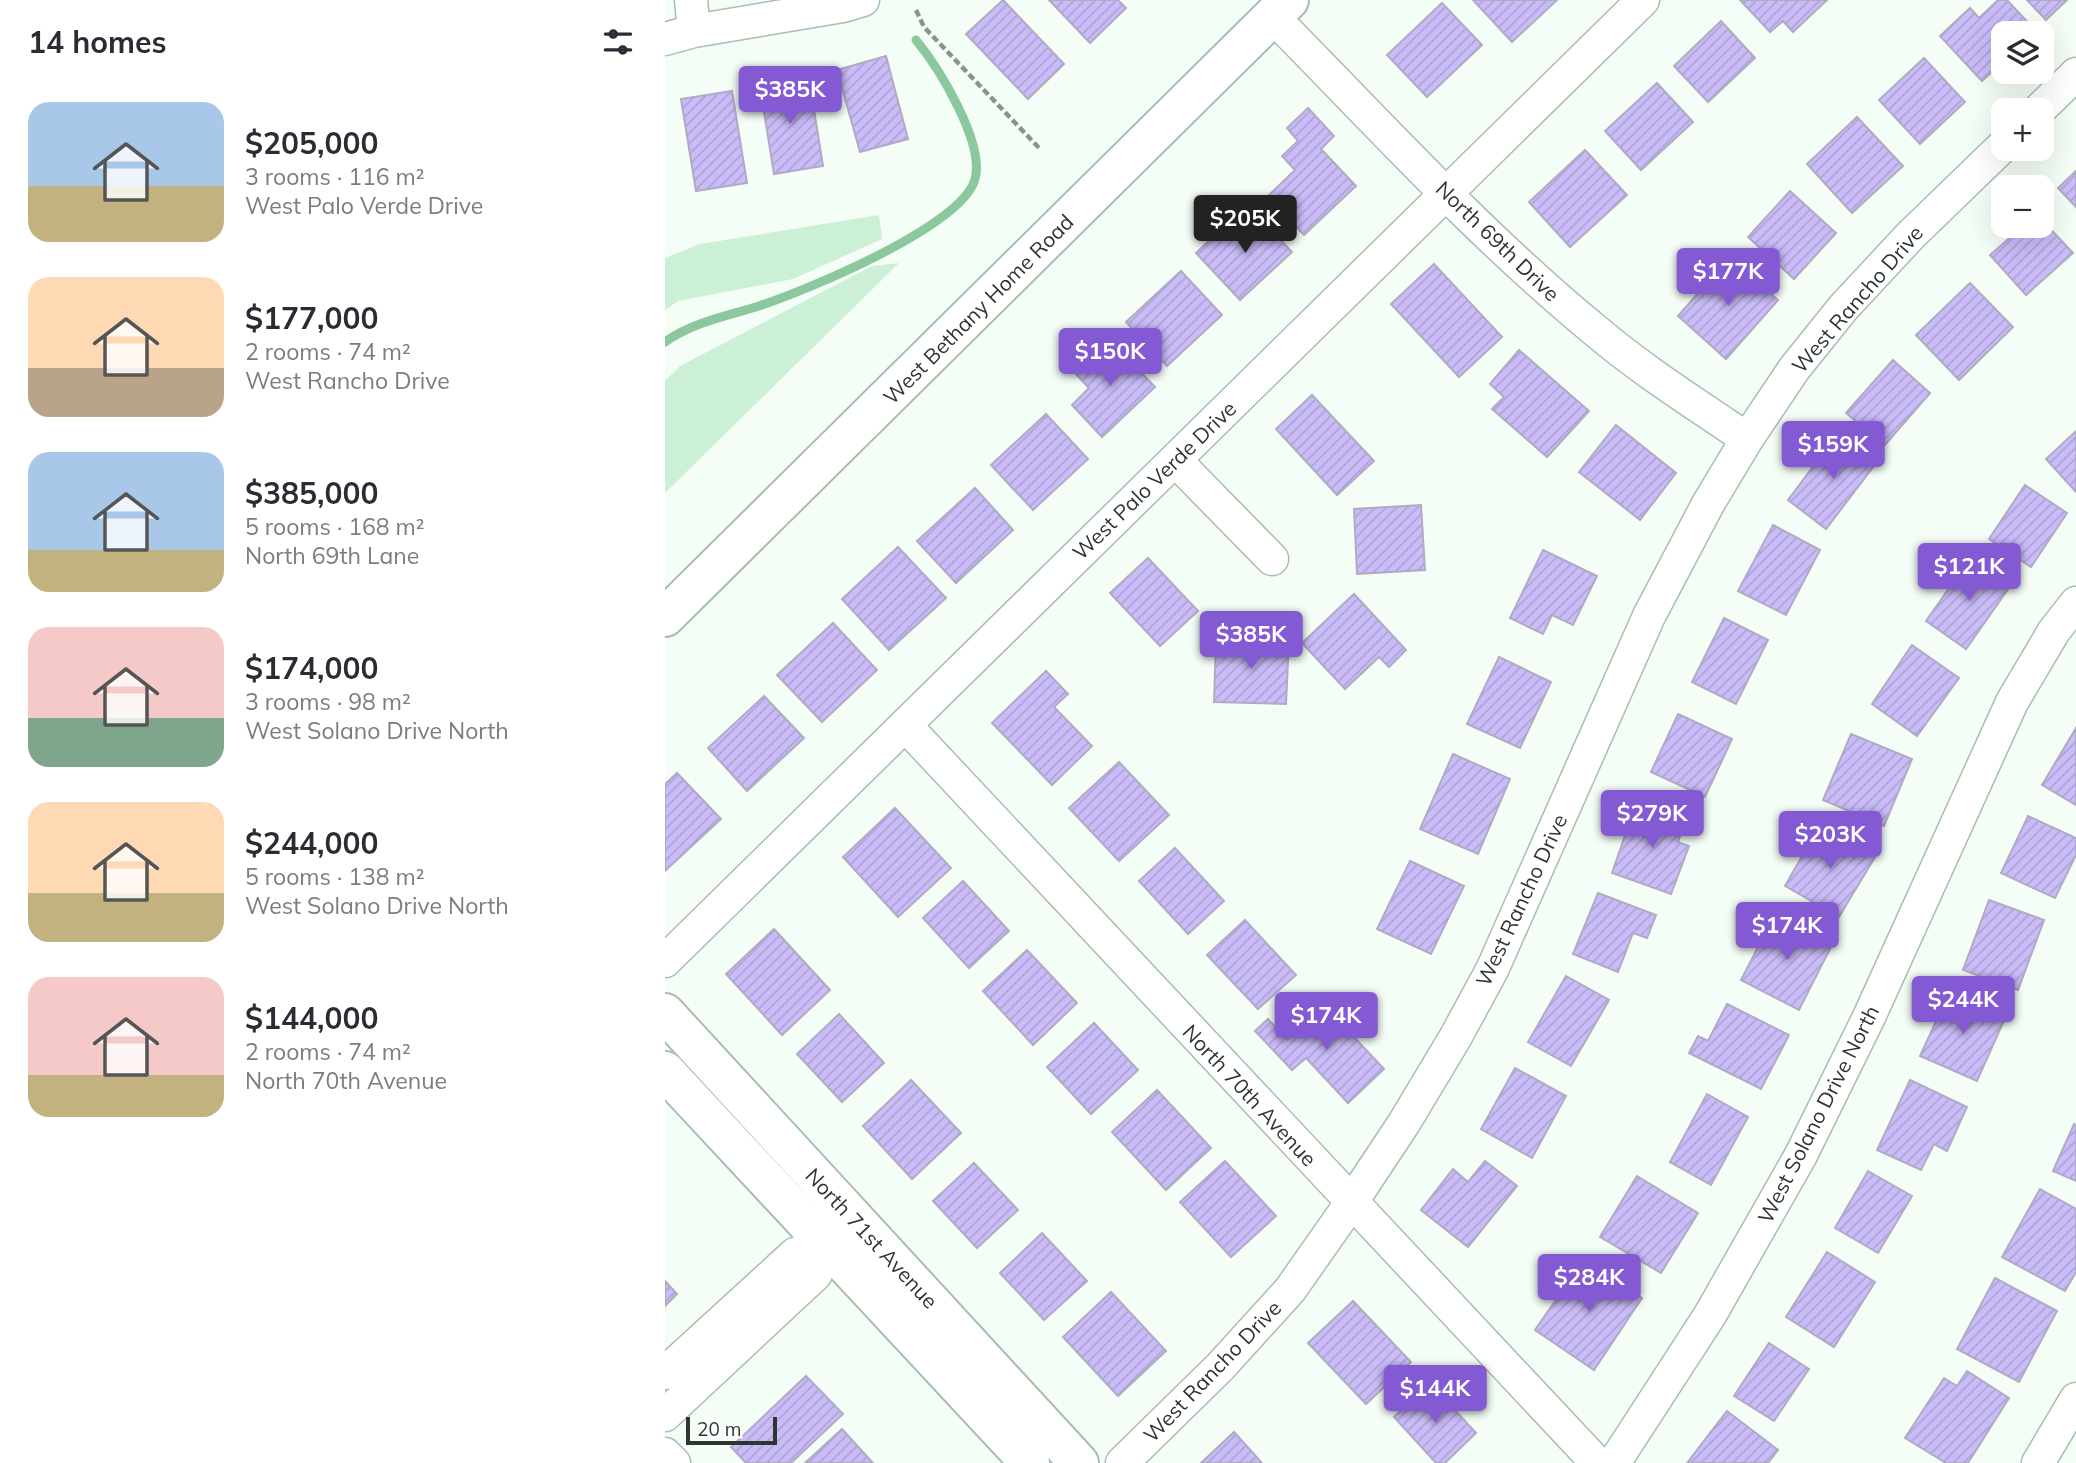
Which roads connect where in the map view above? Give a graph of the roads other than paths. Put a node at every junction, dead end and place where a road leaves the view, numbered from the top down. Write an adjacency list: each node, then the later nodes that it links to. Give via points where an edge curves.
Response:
1 (691, 0): 5 (street)
2 (863, 0): 5 (street)
3 (1643, 0): 9 (street, West Palo Verde Drive)
4 (1281, 8): 9 (street, North 69th Drive); 14 (street, West Bethany Home Road)
5 (680, 35)
6 (2076, 74): 7 (street)
7 (2051, 98)
8 (1991, 158): 10 (street, West Rancho Drive, via 1843,308)
9 (1447, 193): 10 (street, North 69th Drive, via 1596,332); 11 (street, West Palo Verde Drive)
10 (1747, 439): 19 (street, West Rancho Drive, via 1649,617 1492,970 1404,1123)
11 (1175, 460): 12 (street); 15 (street, West Palo Verde Drive)
12 (1272, 559)
13 (2076, 603): 32 (street, West Solano Drive North, via 2012,702 1801,1155 1710,1315)
14 (665, 617)
15 (905, 724): 16 (street, West Palo Verde Drive); 19 (street, North 70th Avenue)
16 (665, 961)
17 (665, 1013): 20 (street, North 71st Avenue)
18 (665, 1071): 21 (street, North 71st Avenue)
19 (1351, 1203): 30 (street, West Rancho Drive, via 1290,1290); 31 (street, North 70th Avenue)
20 (853, 1218): 21 (street); 29 (street, North 71st Avenue)
21 (824, 1244): 22 (street, via 795,1254); 28 (street, North 71st Avenue)
22 (746, 1319): 23 (street); 25 (street)
23 (665, 1373)
24 (2076, 1399): 33 (street)
25 (665, 1415)
26 (665, 1454): 27 (street)
27 (674, 1463)
28 (1030, 1463)
29 (1079, 1463)
30 (1122, 1463)
31 (1597, 1463)
32 (1613, 1463)
33 (2038, 1463)

